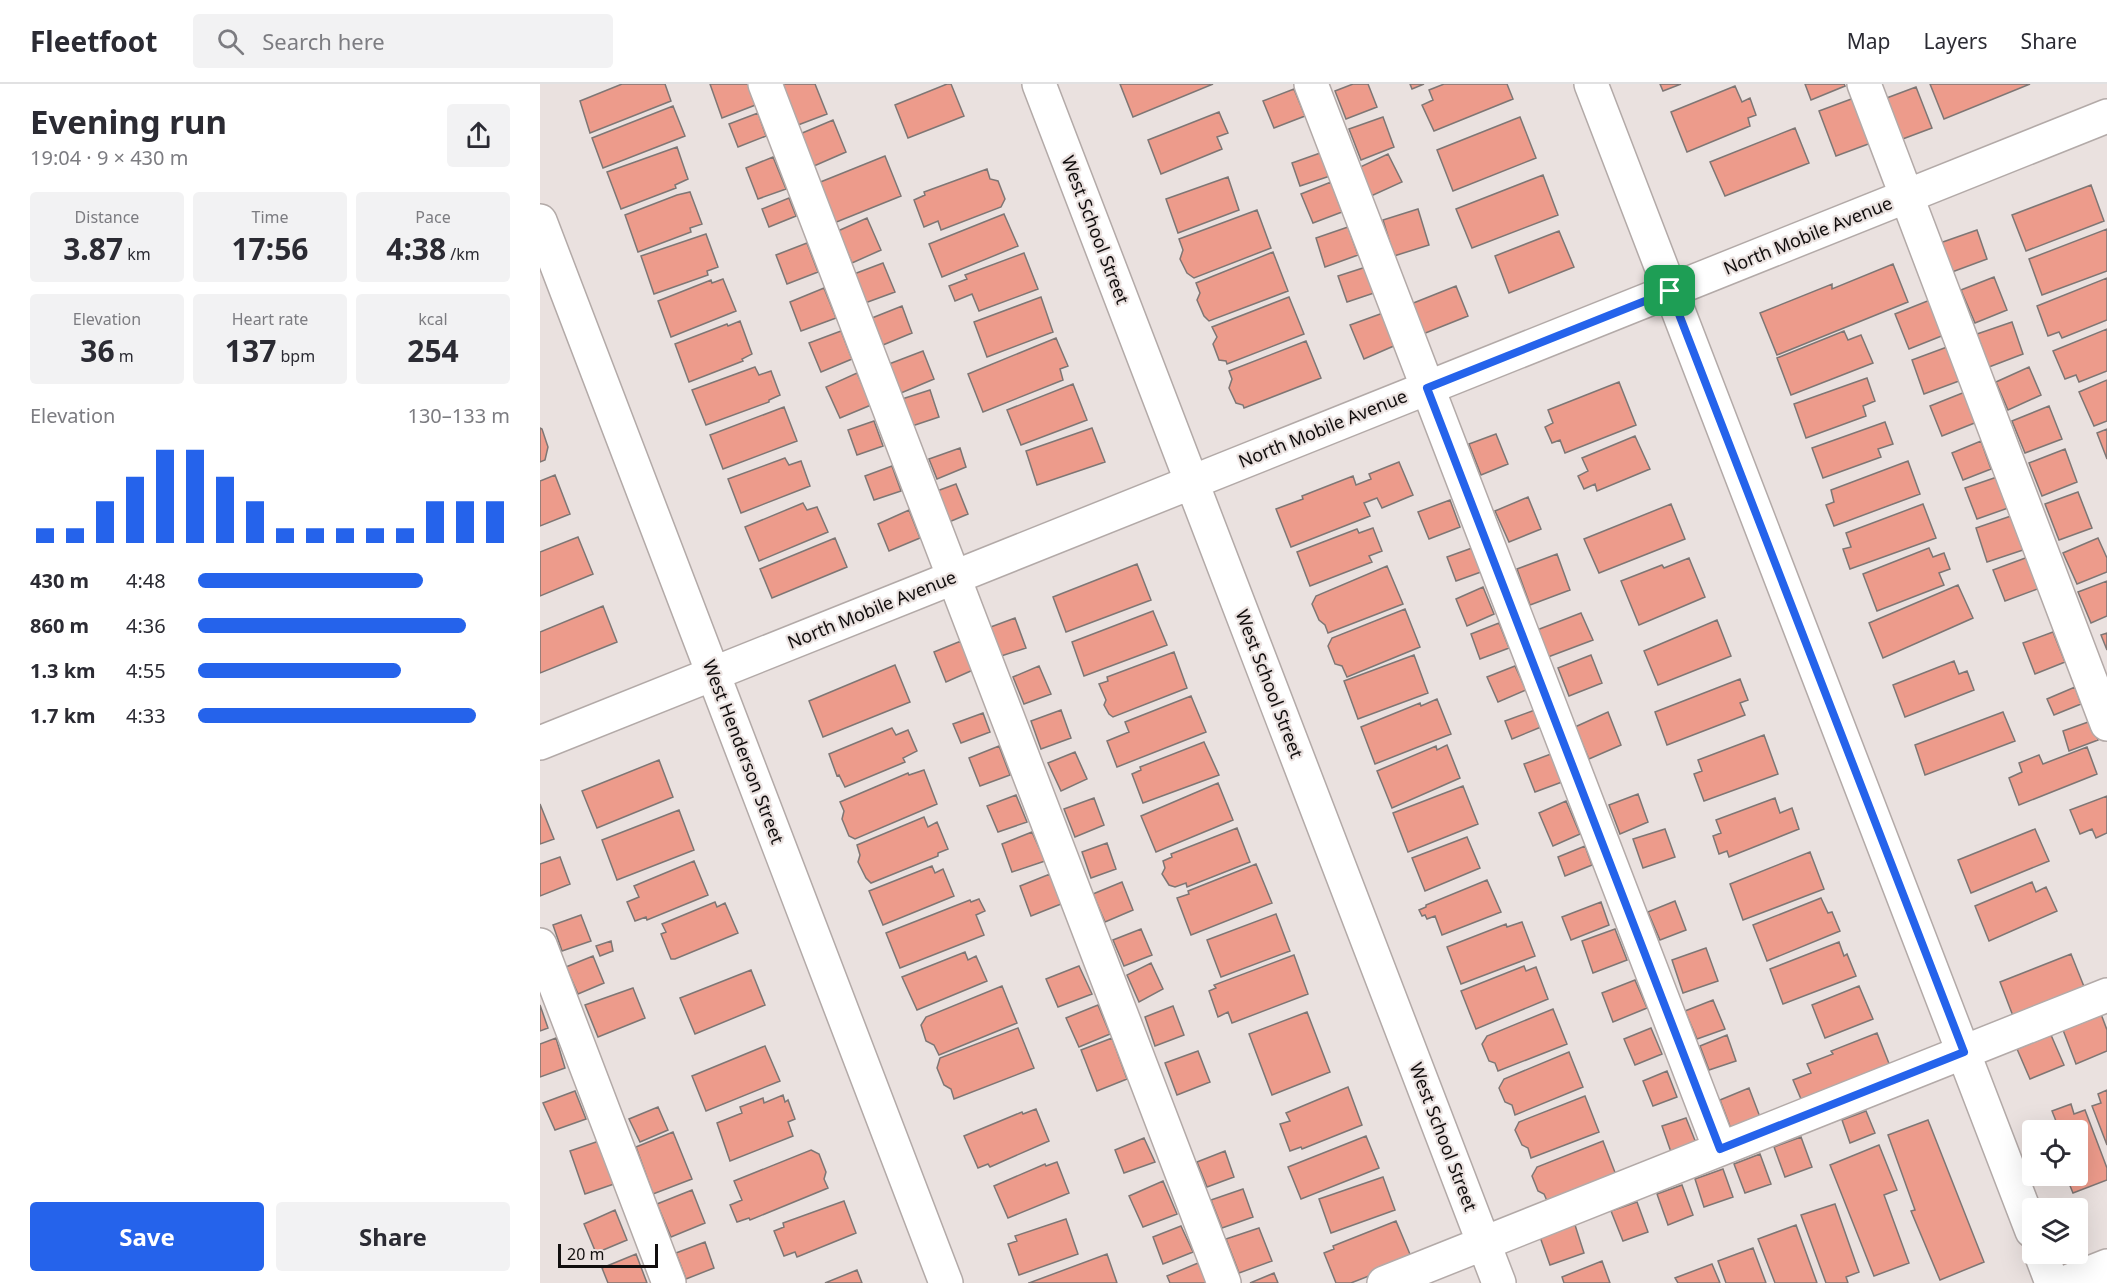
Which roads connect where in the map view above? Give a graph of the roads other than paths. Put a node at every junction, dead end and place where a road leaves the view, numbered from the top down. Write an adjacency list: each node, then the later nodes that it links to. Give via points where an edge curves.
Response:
1 (765, 84): 12 (street)
2 (1039, 84): 11 (street, West School Street)
3 (1311, 84): 10 (street)
4 (1591, 84): 9 (street)
5 (1864, 84): 7 (street)
6 (2107, 116): 7 (street, North Mobile Avenue)
7 (1907, 196): 9 (street, North Mobile Avenue); 14 (street)
8 (540, 220): 13 (street, West Henderson Street)
9 (1670, 291): 10 (street, North Mobile Avenue); 18 (street)
10 (1427, 388): 11 (street, North Mobile Avenue); 19 (street)
11 (1191, 482): 12 (street, North Mobile Avenue); 21 (street, West School Street)
12 (954, 577): 13 (street, North Mobile Avenue); 26 (street)
13 (713, 673): 15 (street, North Mobile Avenue); 25 (street, West Henderson Street)
14 (2107, 724)
15 (540, 743)
16 (540, 945): 24 (street)
17 (2107, 994): 18 (street)
18 (1964, 1052): 19 (street); 20 (street)
19 (1720, 1149): 21 (street)
20 (2022, 1205)
21 (1484, 1244): 27 (street); 28 (street, West School Street)
22 (2045, 1264): 29 (street)
23 (2107, 1266): 30 (street)
24 (669, 1283)
25 (946, 1283)
26 (1224, 1283)
27 (1384, 1283)
28 (1498, 1283)
29 (2052, 1283)
30 (2064, 1283)

